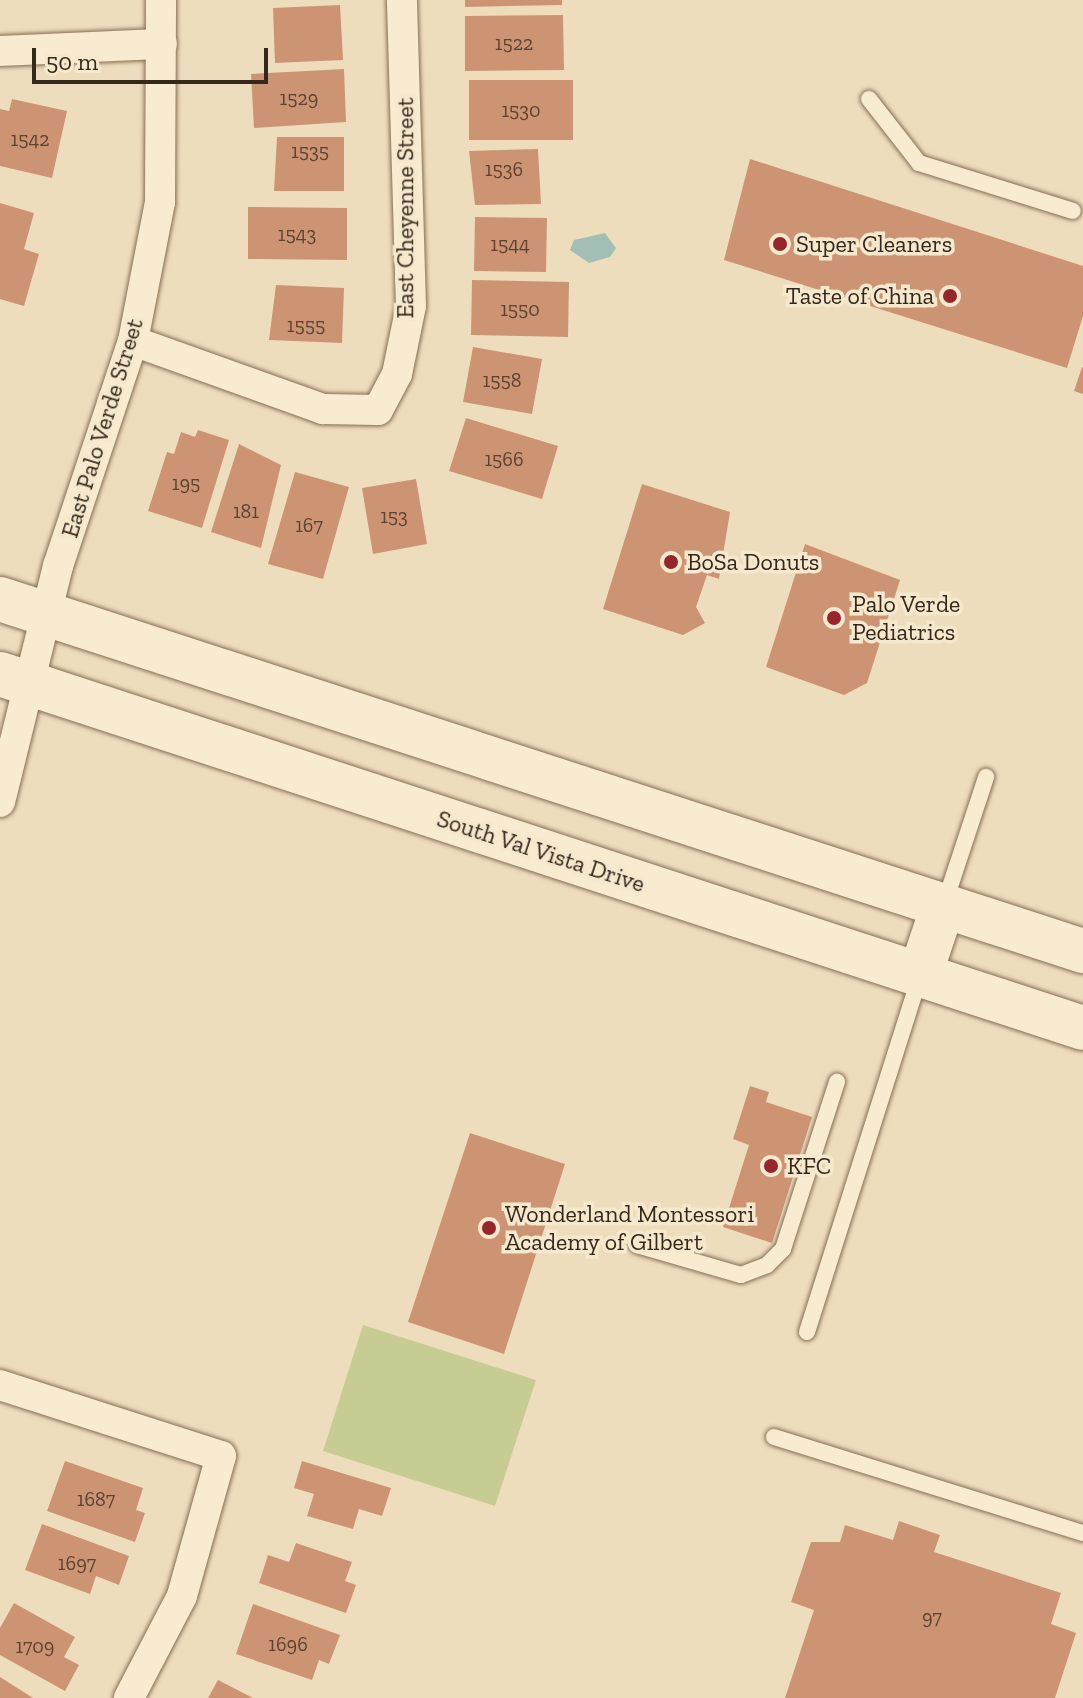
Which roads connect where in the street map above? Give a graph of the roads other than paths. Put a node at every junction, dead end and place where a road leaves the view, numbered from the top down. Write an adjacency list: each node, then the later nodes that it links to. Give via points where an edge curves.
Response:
1 (161, 0): 3 (street, East Palo Verde Street)
2 (402, 0): 7 (street, East Cheyenne Street, via 411,306 397,374 378,410 323,409)
3 (162, 44): 4 (street); 7 (street, East Palo Verde Street, via 160,202)
4 (0, 51)
5 (869, 99): 6 (lane, via 919,163)
6 (1073, 211)
7 (133, 341): 9 (street, East Palo Verde Street)
8 (0, 599): 9 (main road)
9 (47, 614): 10 (street, East Palo Verde Street); 13 (main road)
10 (15, 679): 12 (street, East Palo Verde Street); 15 (main road, South Val Vista Drive)
11 (986, 777): 13 (lane)
12 (0, 802)
13 (943, 906): 14 (main road); 15 (main road)
14 (1083, 951)
15 (920, 975): 16 (main road, South Val Vista Drive); 19 (lane)
16 (1083, 1028)
17 (837, 1082): 18 (lane, via 783,1249 767,1265 741,1275)
18 (637, 1245)
19 (807, 1332)
20 (0, 1385): 23 (street, via 221,1456 182,1596)
21 (774, 1437): 22 (lane)
22 (1083, 1533)
23 (129, 1698)

